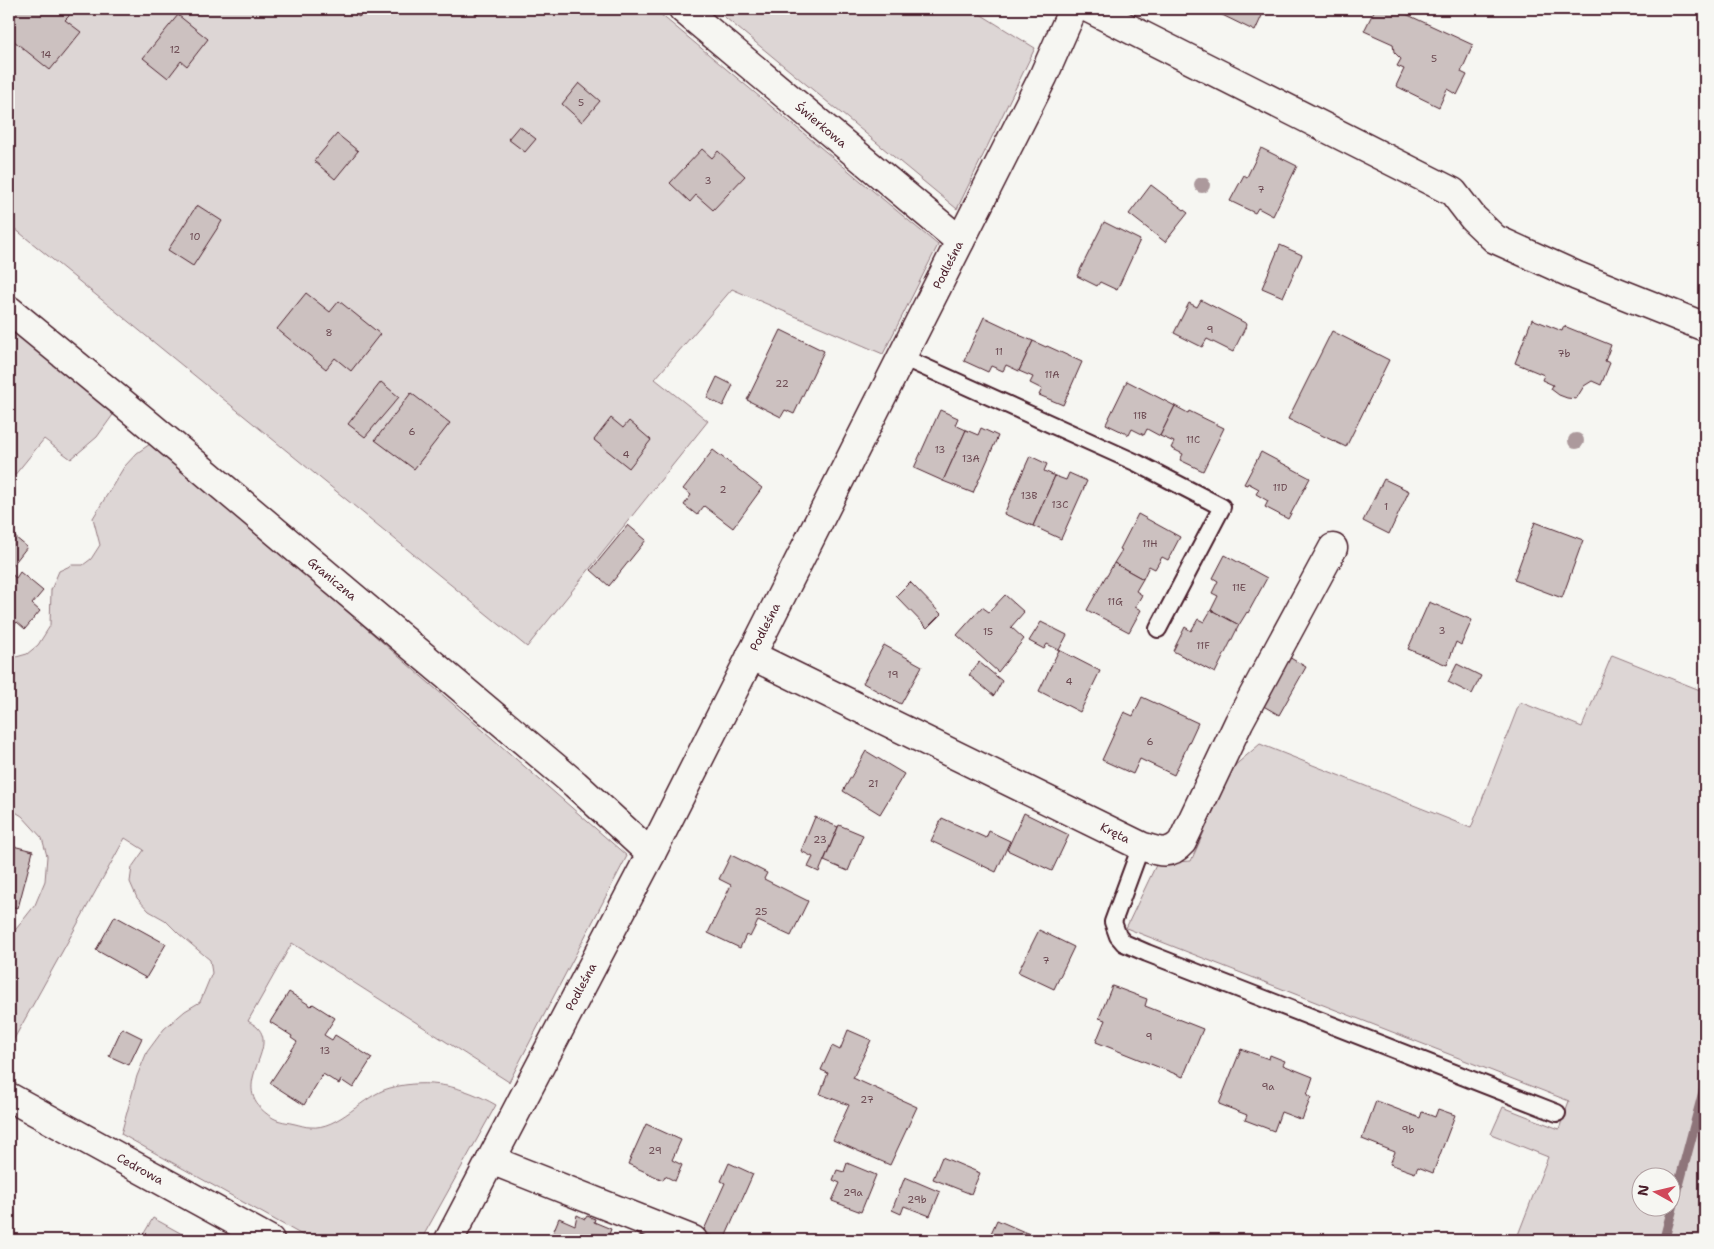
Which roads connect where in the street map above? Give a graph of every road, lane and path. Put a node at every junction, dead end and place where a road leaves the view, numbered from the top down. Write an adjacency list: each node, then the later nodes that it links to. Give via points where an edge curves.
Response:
1 (683, 9): 4 (street, Świerkowa)
2 (1073, 9): 4 (street, Podleśna, via 1043,77)
3 (1090, 9): 6 (street, via 1453,192 1495,240)
4 (960, 241): 7 (street, Podleśna)
5 (9, 310): 12 (street, Graniczna, via 568,778)
6 (1705, 327)
7 (902, 357): 9 (lane, via 1137,462 1222,507); 10 (street, Podleśna)
8 (1333, 548): 11 (street, Kręta, via 1239,722 1182,842 1171,851 1160,852)
9 (1158, 629)
10 (751, 655): 11 (street, Kręta); 12 (street, Podleśna)
11 (1141, 846): 14 (lane, via 1113,922 1124,943)
12 (651, 854): 15 (street, Podleśna)
13 (9, 1097): 16 (street, Cedrowa)
14 (1557, 1113)
15 (491, 1160): 17 (street, Podleśna); 18 (street)
16 (270, 1240)
17 (449, 1240)
18 (693, 1240)

